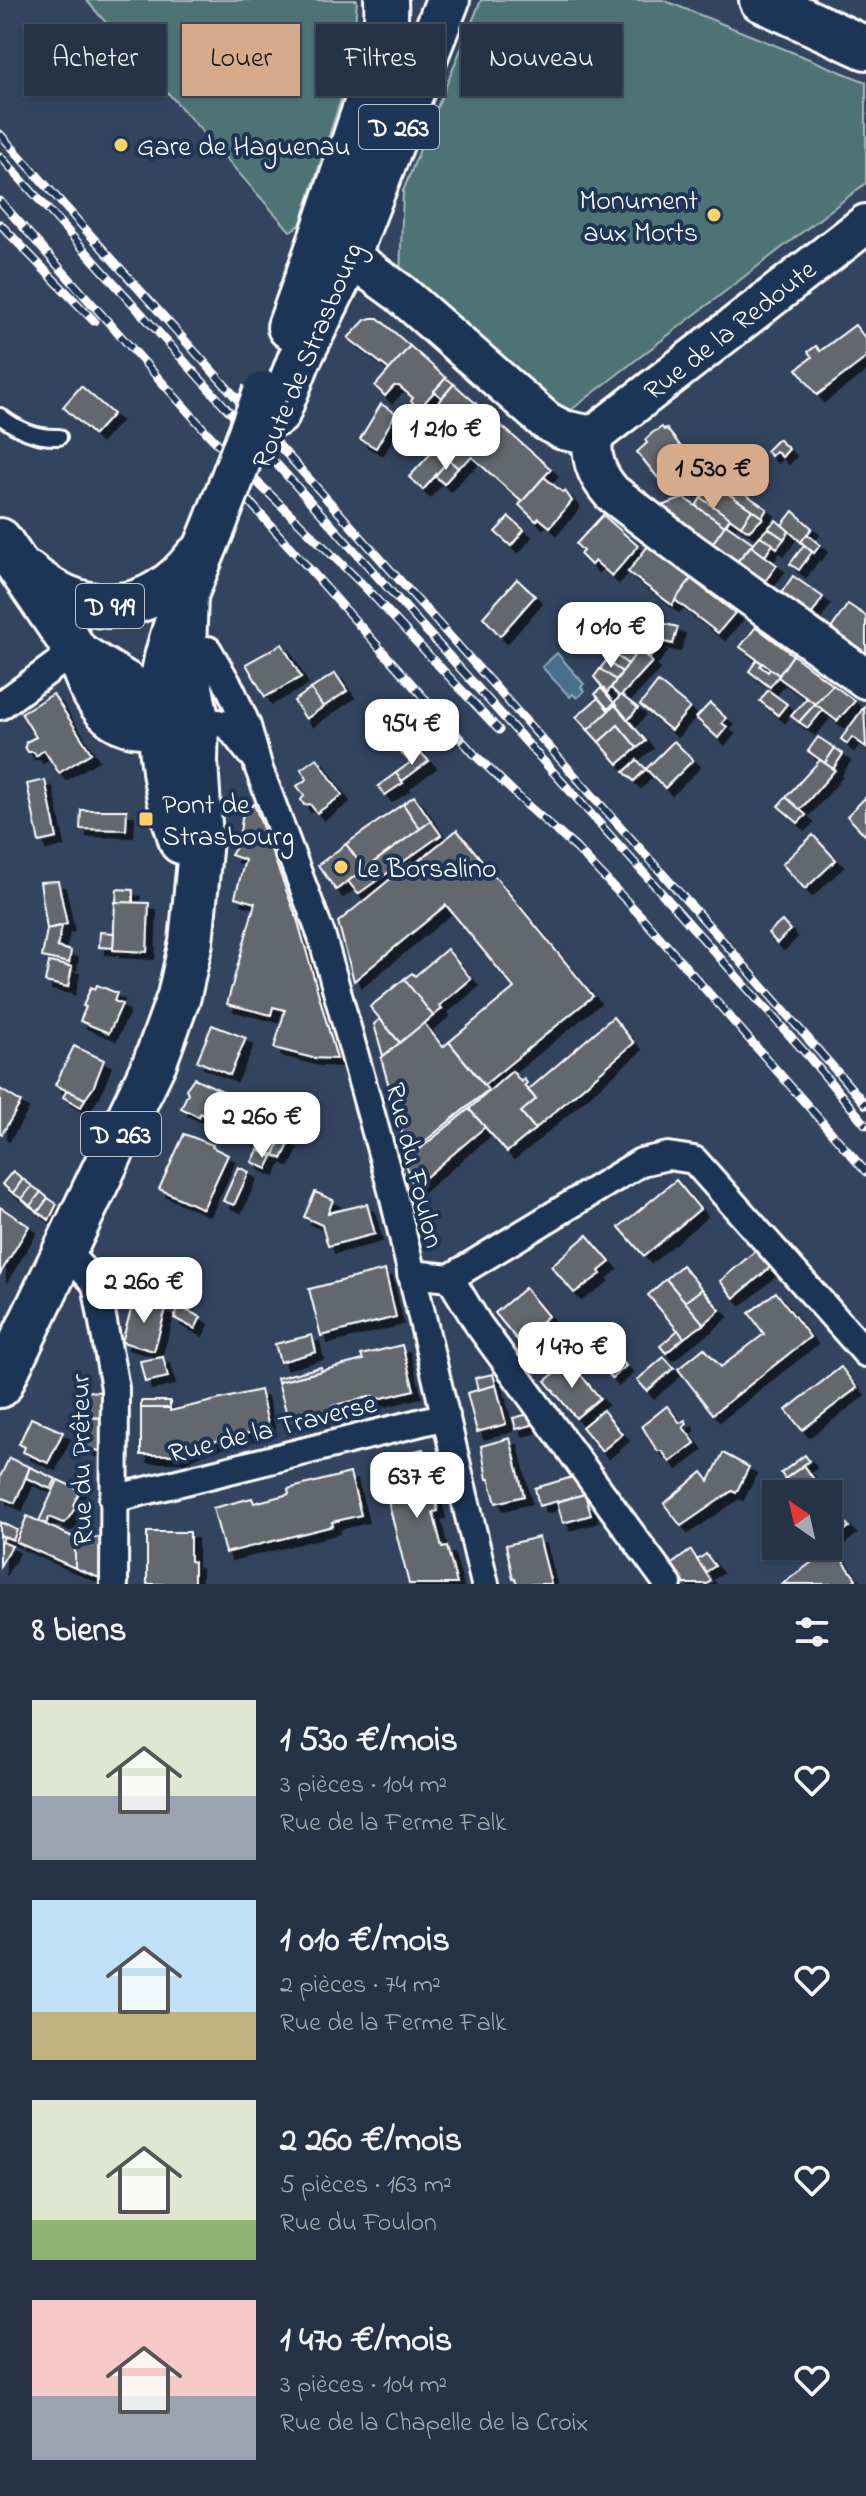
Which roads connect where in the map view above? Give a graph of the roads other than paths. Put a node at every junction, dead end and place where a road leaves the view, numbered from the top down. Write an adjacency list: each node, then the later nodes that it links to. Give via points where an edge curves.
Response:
1 (402, 0): 4 (main road, Route de Strasbourg)
2 (448, 0): 9 (main road, Route de Strasbourg / D 263)
3 (761, 0): 5 (main road)
4 (384, 18)
5 (866, 48)
6 (368, 96): 10 (main road, Route de Strasbourg / D 263)
7 (374, 96): 9 (street, via 367,149 341,236)
8 (866, 224): 12 (street, Rue de la Redoute)
9 (349, 254): 10 (main road, Route de Strasbourg / D 263); 12 (street, via 546,421)
10 (272, 404): 14 (main road, Route de Strasbourg / D 263, bridge)
11 (0, 416): 13 (lane, via 42,438)
12 (593, 436): 18 (street, via 593,460 612,493)
13 (59, 437)
14 (218, 534): 15 (main road, D 919, via 156,594 137,603 105,606 45,587); 16 (main road, Route de Strasbourg / D 263); 20 (main road, Route de Strasbourg / D 263, via 186,595 166,660)
15 (1, 542): 17 (main road, D 919)
16 (208, 650): 20 (main road, Route de Strasbourg / D 263); 21 (street, Rue du Foulon, via 247,726)
17 (77, 652): 19 (street); 20 (main road, D 919)
18 (866, 679)
19 (0, 706)
20 (173, 715): 21 (street, Rue du Foulon, via 228,725); 22 (main road, Route de Strasbourg / D 263, via 164,765 196,884 191,942 179,996 155,1062)
21 (259, 769): 23 (street, Rue du Foulon, via 322,937)
22 (66, 1252): 26 (main road, Route de Strasbourg / D 263); 28 (street, Rue du Prêteur, via 96,1284 115,1388)
23 (411, 1274): 24 (street); 27 (street, Rue du Foulon)
24 (450, 1278): 25 (street, via 641,1162 668,1156 694,1160); 31 (street)
25 (866, 1353)
26 (0, 1386)
27 (446, 1416): 28 (street, Rue de la Traverse); 30 (street, Rue du Foulon)
28 (113, 1499): 29 (street, Rue du Prêteur)
29 (114, 1584)
30 (485, 1584)
31 (668, 1584)

